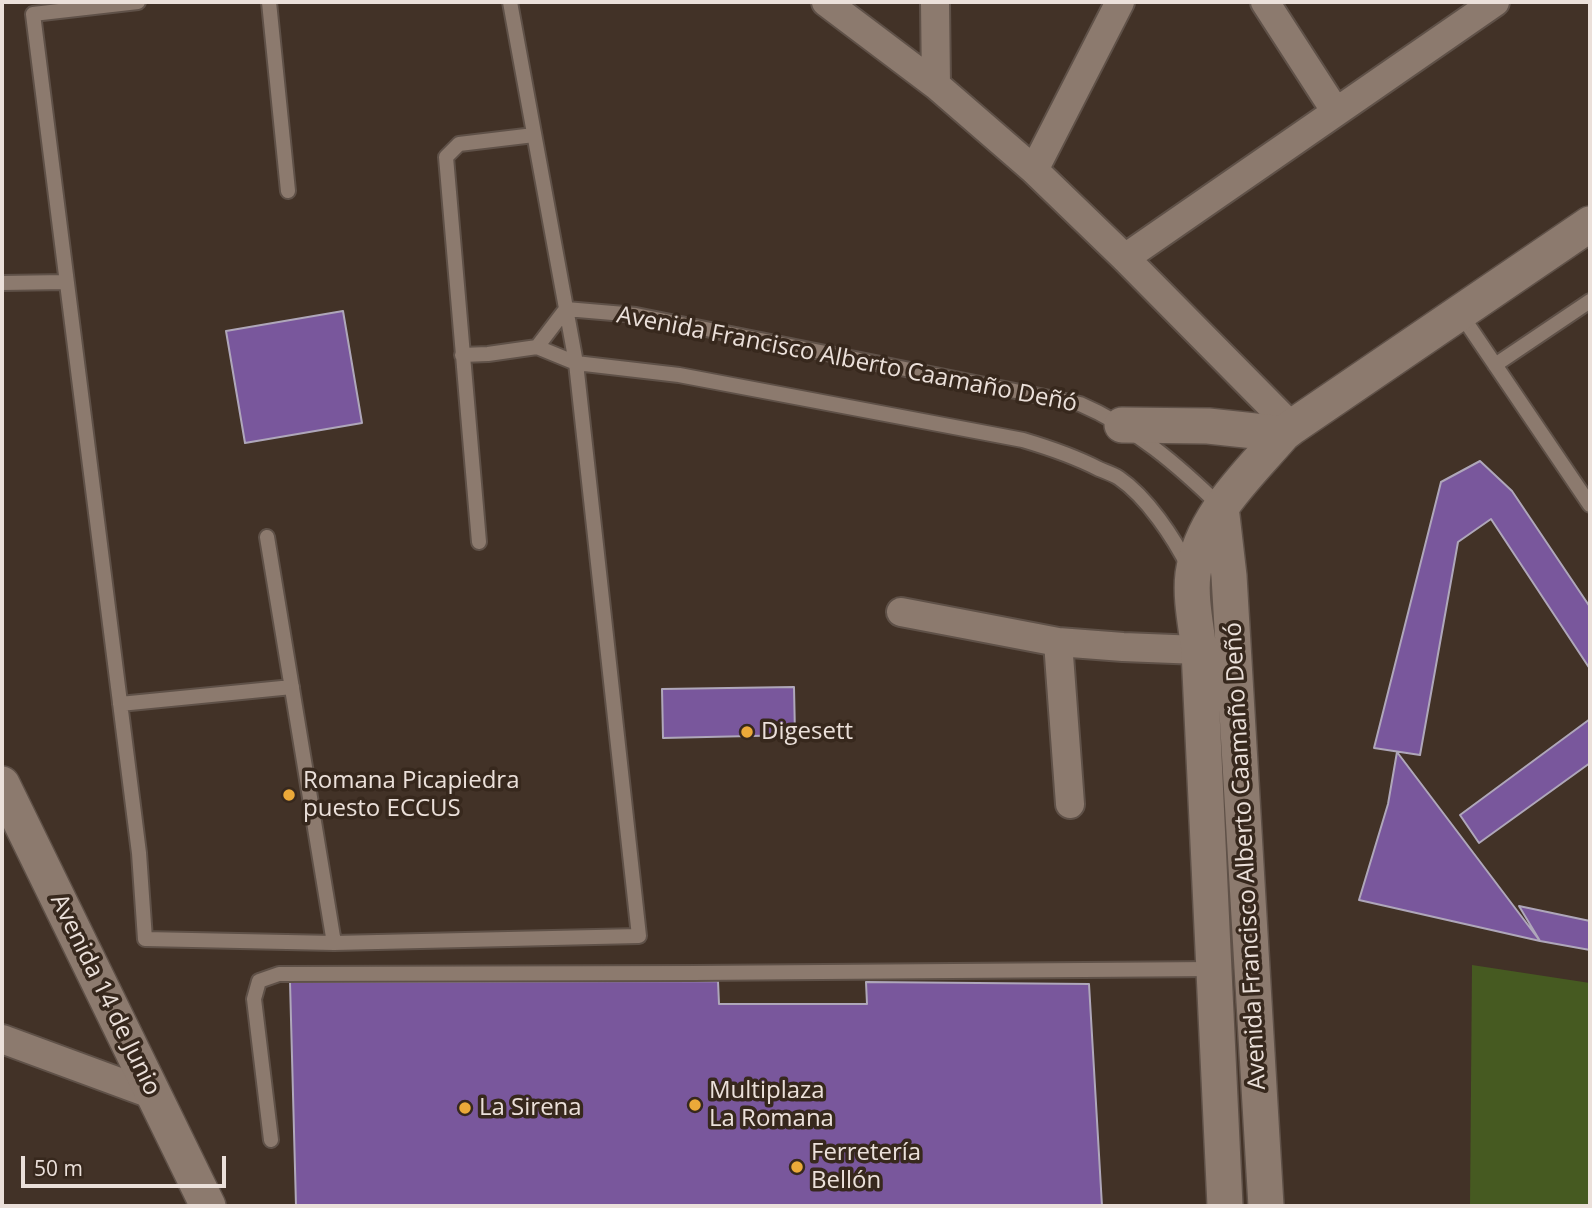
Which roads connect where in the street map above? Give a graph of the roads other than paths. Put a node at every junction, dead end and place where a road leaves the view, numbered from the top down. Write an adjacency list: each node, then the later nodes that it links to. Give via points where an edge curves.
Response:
1 (138, 2): 16 (lane, via 33,15)
2 (269, 2): 13 (lane)
3 (510, 2): 11 (lane)
4 (826, 2): 9 (street)
5 (935, 2): 9 (street)
6 (1119, 2): 12 (street)
7 (1265, 2): 10 (street)
8 (1492, 3): 10 (street)
9 (936, 85): 12 (street)
10 (1336, 111): 15 (street)
11 (534, 135): 19 (lane); 22 (lane, via 459,145 446,157)
12 (1034, 170): 15 (street)
13 (288, 191)
14 (1590, 224): 20 (street)
15 (1125, 258): 26 (street)
16 (66, 282): 17 (lane); 36 (lane)
17 (2, 283)
18 (1590, 301): 24 (lane)
19 (566, 309): 21 (lane); 23 (lane); 25 (lane, Avenida Francisco Alberto Caamaño Deñó, via 636,315 1080,404)
20 (1459, 312): 24 (lane); 26 (street)
21 (537, 347): 22 (lane); 23 (lane, Avenida Francisco Alberto Caamaño Deñó)
22 (462, 355): 30 (lane)
23 (576, 363): 31 (lane, Avenida Francisco Alberto Caamaño Deñó, via 679,375 1023,440 1071,455 1119,478 1138,494 1177,543); 39 (lane, via 639,936)
24 (1495, 365): 27 (lane)
25 (1122, 425): 26 (street); 28 (lane, Avenida Francisco Alberto Caamaño Deñó, via 1181,468)
26 (1288, 430): 28 (street)
27 (1590, 505)
28 (1221, 506): 31 (street, Avenida Francisco Alberto Caamaño Deñó, via 1205,535); 46 (street, Avenida Francisco Alberto Caamaño Deñó)
29 (267, 537): 35 (lane)
30 (479, 542)
31 (1193, 576): 34 (street, Avenida Francisco Alberto Caamaño Deñó)
32 (901, 612): 33 (street)
33 (1058, 642): 34 (street); 38 (street)
34 (1199, 650): 40 (street, Avenida Francisco Alberto Caamaño Deñó)
35 (292, 687): 36 (lane); 39 (lane)
36 (120, 704): 39 (lane, via 145,939)
37 (2, 783): 42 (street, Avenida 14 de Junio)
38 (1070, 804)
39 (334, 943)
40 (1214, 969): 43 (lane, via 279,974 259,981 254,999); 45 (street, Avenida Francisco Alberto Caamaño Deñó)
41 (2, 1039): 42 (street)
42 (155, 1095): 44 (street, Avenida 14 de Junio)
43 (271, 1140)
44 (208, 1206)
45 (1225, 1206)
46 (1266, 1206)

